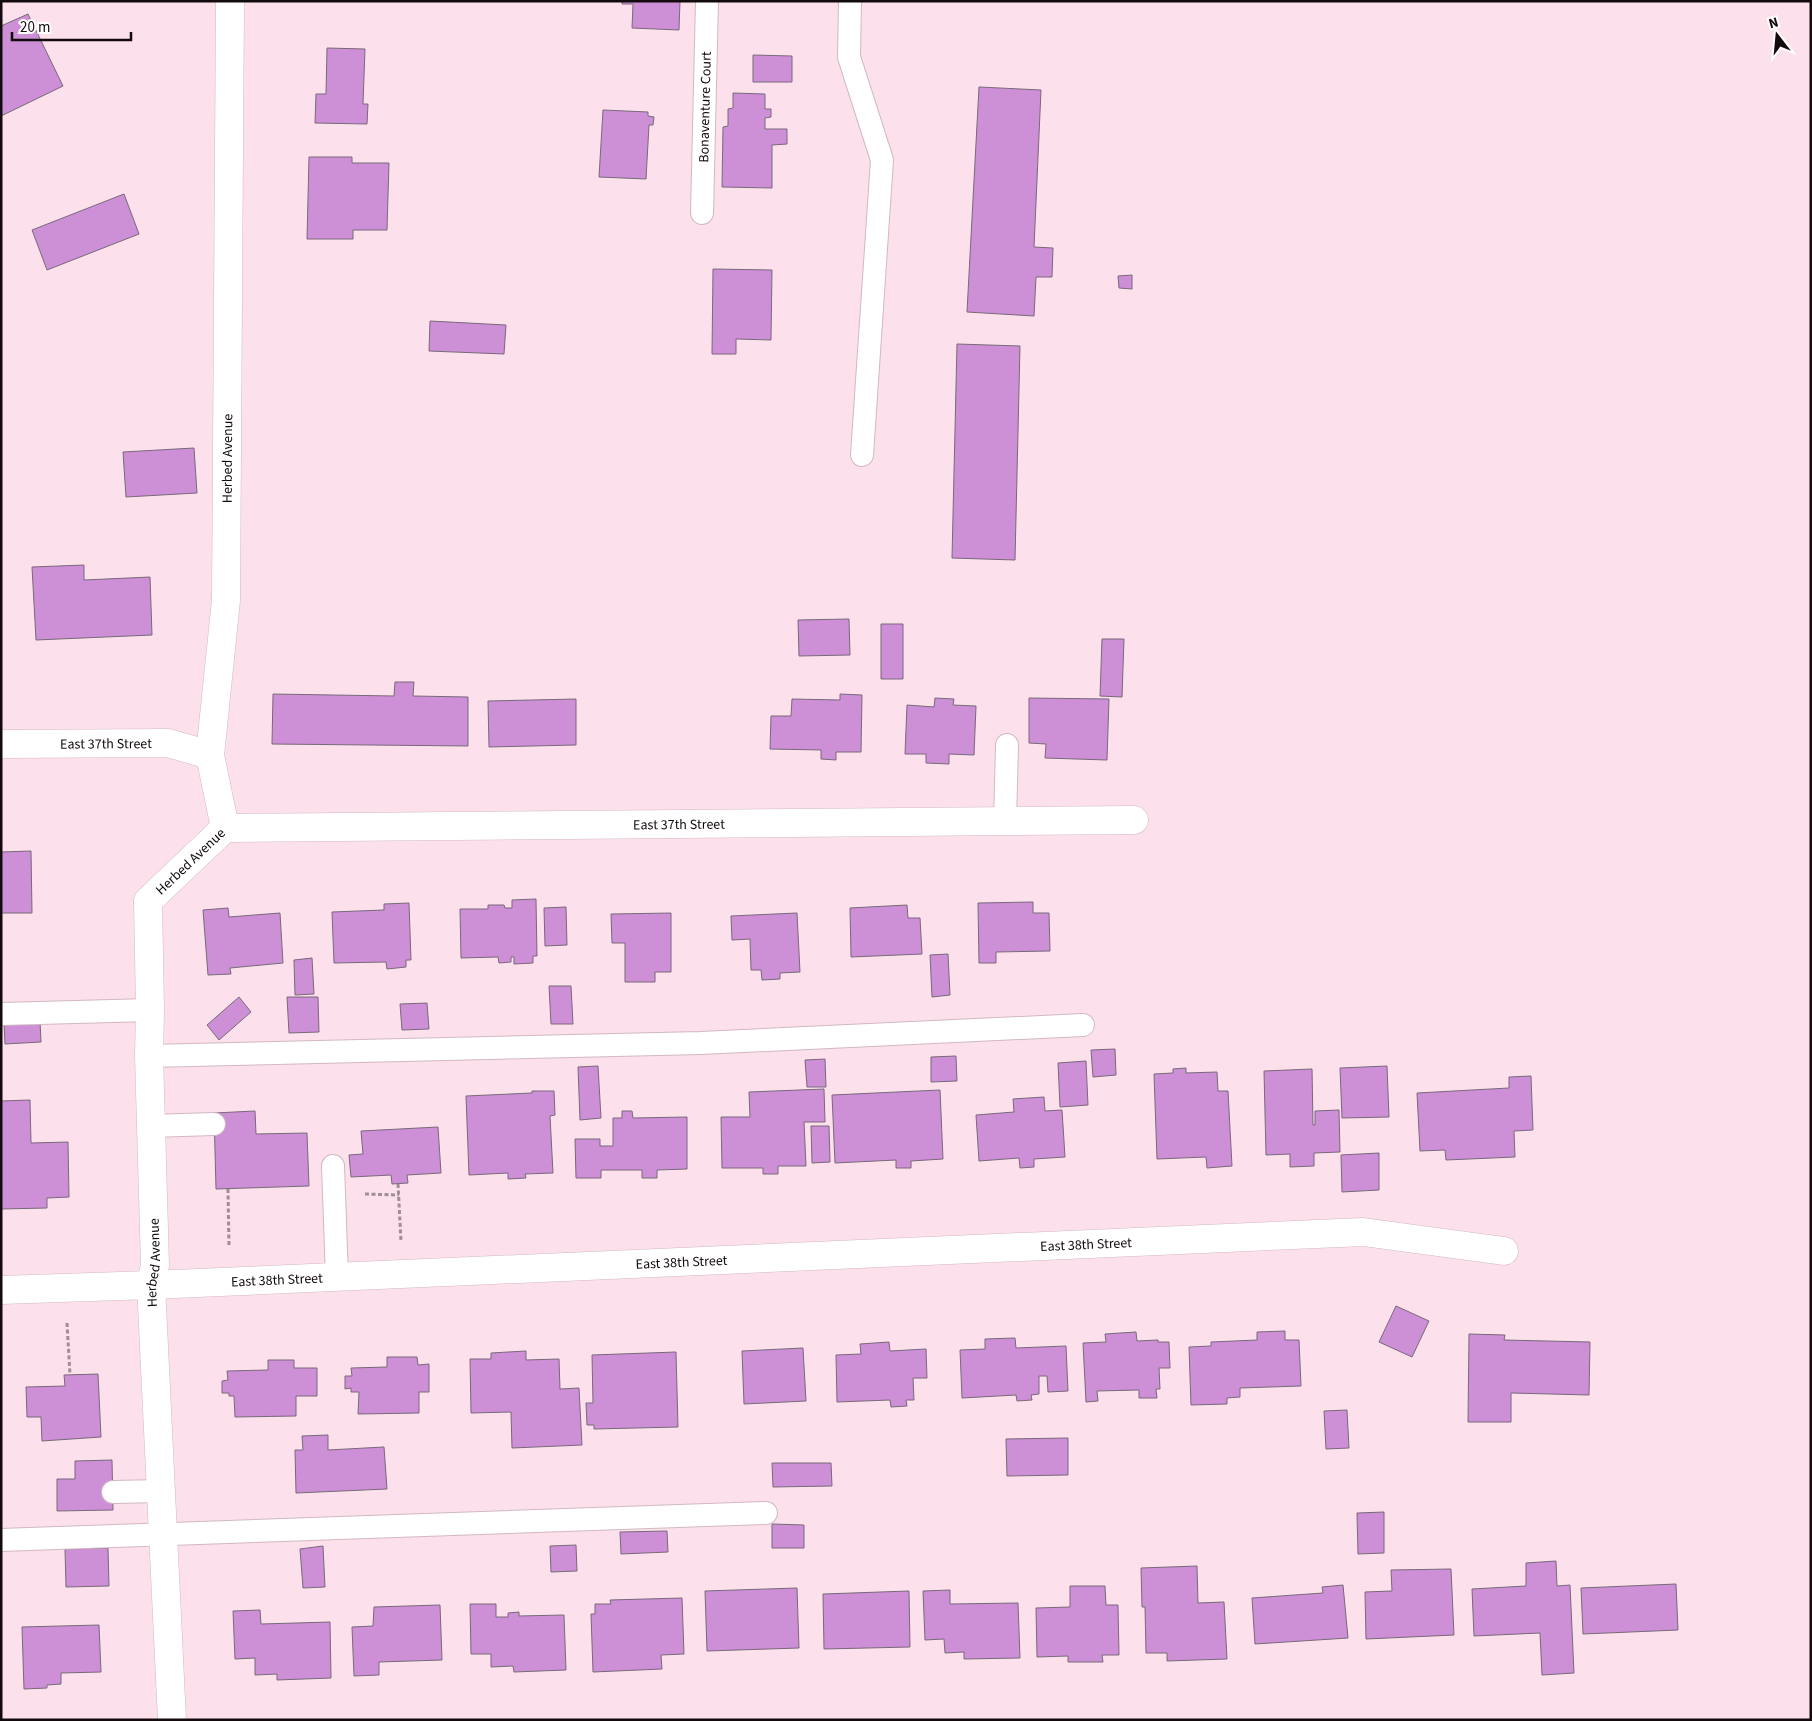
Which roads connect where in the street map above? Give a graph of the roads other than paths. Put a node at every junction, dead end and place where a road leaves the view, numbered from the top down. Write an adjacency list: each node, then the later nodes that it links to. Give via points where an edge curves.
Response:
1 (230, 1): 8 (street, Herbed Avenue, via 226,600)
2 (707, 1): 4 (lane, Bonaventure Court)
3 (850, 1): 5 (lane, via 849,57 882,160)
4 (702, 212)
5 (862, 455)
6 (1, 744): 8 (street, East 37th Street, via 168,743)
7 (1007, 745): 10 (lane)
8 (210, 755): 11 (street, Herbed Avenue)
9 (1134, 820): 10 (street, East 37th Street)
10 (1004, 821): 11 (street, East 37th Street)
11 (225, 828): 12 (street, Herbed Avenue, via 148,901)
12 (150, 1010): 13 (lane); 15 (street, Herbed Avenue)
13 (1, 1014)
14 (1083, 1025): 15 (lane, via 701,1043)
15 (150, 1056): 17 (street, Herbed Avenue)
16 (214, 1124): 17 (lane)
17 (152, 1126): 21 (street, Herbed Avenue, via 154,1265)
18 (333, 1166): 20 (lane)
19 (1504, 1252): 20 (street, East 38th Street, via 1363,1232)
20 (337, 1277): 21 (street, East 38th Street)
21 (151, 1285): 22 (street, East 38th Street); 23 (street, Herbed Avenue)
22 (1, 1290)
23 (161, 1491): 24 (lane); 26 (street, Herbed Avenue)
24 (113, 1492)
25 (766, 1513): 26 (lane)
26 (163, 1534): 27 (lane); 28 (street, Herbed Avenue)
27 (1, 1540)
28 (172, 1720)

